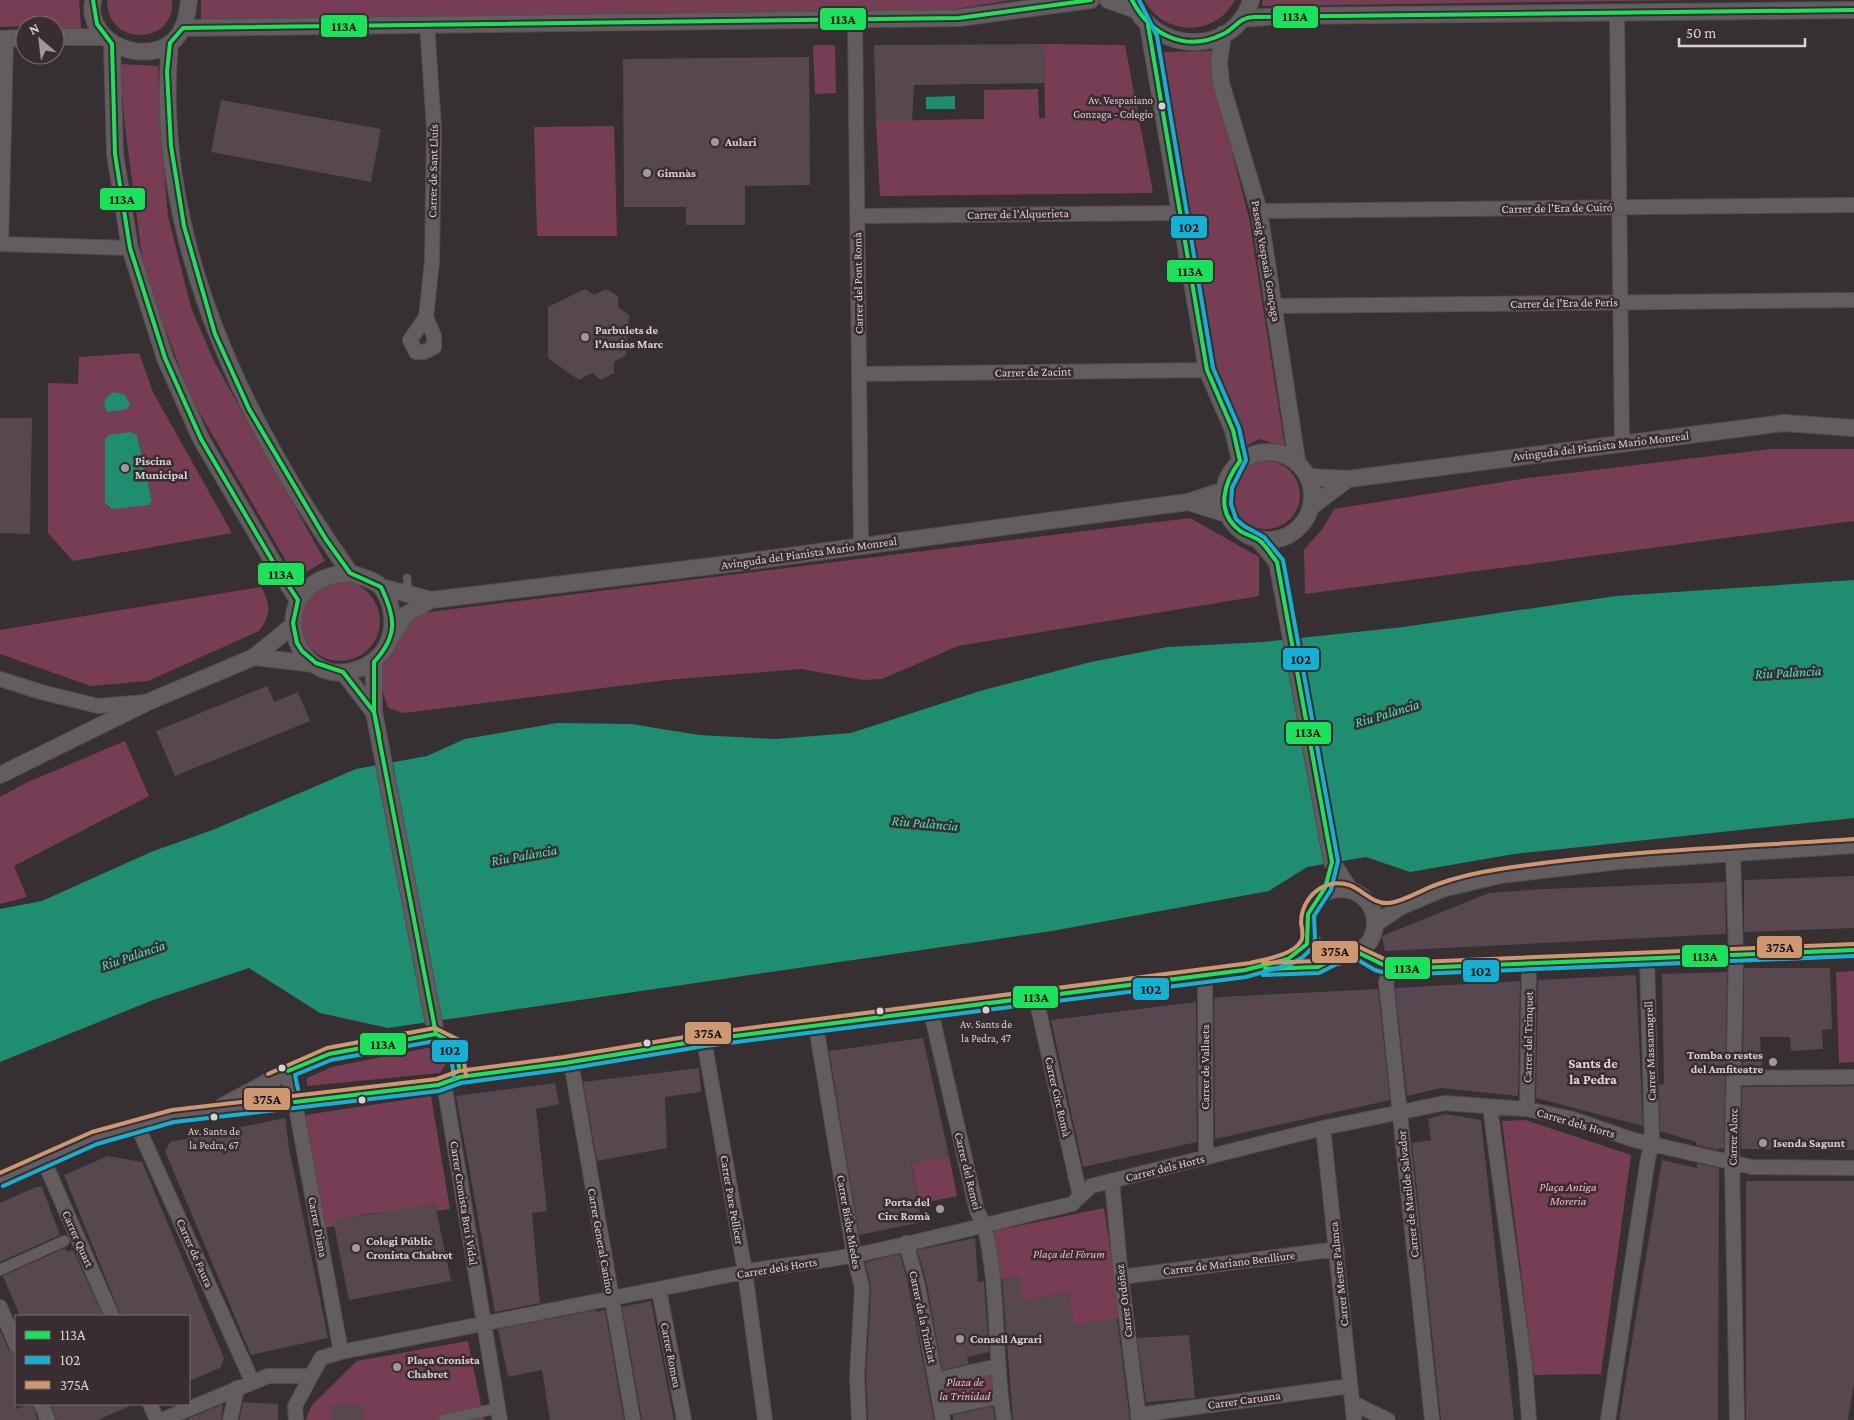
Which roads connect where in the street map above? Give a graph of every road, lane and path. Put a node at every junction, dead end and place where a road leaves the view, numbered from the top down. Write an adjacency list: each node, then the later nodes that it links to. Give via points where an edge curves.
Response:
1 (92, 0): 17 (street, via 92,16)
2 (190, 0): 13 (street)
3 (1091, 0): 9 (street, via 959,18)
4 (1108, 0): 6 (street)
5 (1251, 0): 10 (street)
6 (1134, 5): 12 (street)
7 (1854, 10): 8 (street)
8 (1617, 13): 10 (street); 20 (street)
9 (855, 19): 11 (street); 23 (street, Carrer del Pont Romà)
10 (1241, 19): 14 (street)
11 (427, 24): 13 (street); 29 (street, Carrer de Sant Lluís, via 434,128 432,262)
12 (1148, 25): 14 (street, via 1164,37 1184,42 1204,42); 22 (street)
13 (183, 28): 18 (street)
14 (1223, 34): 21 (street, Passeig Vespasià Gonçaga, via 1219,62 1221,84)
15 (65, 38): 17 (street)
16 (3, 39): 24 (street)
17 (108, 40): 18 (street, via 131,52 151,51); 25 (street, via 115,154)
18 (170, 43): 46 (street, via 167,72 171,146 184,226 216,334 249,409 325,538)
19 (1854, 205): 20 (street, Carrer de l'Era de Cuiró)
20 (1619, 208): 21 (street, Carrer de l'Era de Cuiró); 27 (street)
21 (1259, 212): 28 (street, Passeig Vespasià Gonçaga)
22 (1179, 213): 23 (street, Carrer de l’Alquerieta); 30 (street)
23 (858, 216): 31 (street, Carrer del Pont Romà)
24 (0, 244): 25 (street)
25 (130, 248): 48 (street, via 165,358 201,439)
26 (1854, 300): 27 (street, Carrer de l'Era de Peris)
27 (1620, 302): 28 (street, Carrer de l'Era de Peris); 33 (street)
28 (1274, 306): 35 (street, Passeig Vespasià Gonçaga)
29 (426, 317)
30 (1207, 370): 31 (street, Carrer de Zacint); 34 (street, via 1233,430)
31 (860, 374): 44 (street, Carrer del Pont Romà)
32 (1854, 428): 33 (street, Avinguda del Pianista Mario Monreal, via 1784,423)
33 (1622, 444): 37 (street, Avinguda del Pianista Mario Monreal)
34 (1240, 461): 35 (street, via 1266,451 1283,454); 38 (street, via 1230,473)
35 (1296, 461): 36 (street)
36 (1309, 477): 37 (street, Avinguda del Pianista Mario Monreal); 40 (street, via 1313,490)
37 (1348, 479): 40 (street, Avinguda del Pianista Mario Monreal)
38 (1224, 490): 39 (street, Avinguda del Pianista Mario Monreal); 41 (street)
39 (1188, 502): 41 (street, Avinguda del Pianista Mario Monreal); 44 (street, Avinguda del Pianista Mario Monreal)
40 (1312, 506): 42 (street, via 1302,526)
41 (1227, 514): 43 (street, via 1239,530)
42 (1289, 535): 43 (street, via 1274,540); 45 (street)
43 (1258, 539): 45 (street)
44 (861, 546): 49 (street, Avinguda del Pianista Mario Monreal)
45 (1277, 562): 62 (street)
46 (350, 573): 47 (street); 48 (street, via 318,579)
47 (380, 587): 49 (street, Avinguda del Pianista Mario Monreal, via 407,586); 51 (street, via 390,606 393,620)
48 (298, 600): 50 (street)
49 (431, 600): 51 (street, Avinguda del Pianista Mario Monreal, via 405,615)
50 (292, 626): 52 (street); 54 (street, via 297,642)
51 (391, 638): 53 (street)
52 (254, 657): 54 (street); 57 (street)
53 (374, 662): 55 (street); 58 (street)
54 (314, 664): 55 (street)
55 (343, 672): 58 (street)
56 (0, 679): 57 (street, via 98,706)
57 (148, 702): 59 (street)
58 (374, 712): 81 (street)
59 (0, 775)
60 (1854, 845): 61 (street)
61 (1733, 854): 65 (street, via 1500,875 1442,888); 71 (street, Carrer Alorc)
62 (1332, 862): 63 (street); 64 (street)
63 (1350, 890): 64 (street); 66 (street, via 1359,894)
64 (1322, 894): 68 (street, via 1308,913 1306,926)
65 (1400, 907): 66 (street); 67 (street)
66 (1372, 908): 67 (street)
67 (1375, 924): 70 (street, via 1370,940)
68 (1309, 938): 72 (street, via 1320,951); 75 (street, via 1302,948 1285,960)
69 (1854, 950): 71 (street)
70 (1359, 953): 72 (street); 76 (street)
71 (1736, 953): 73 (street); 87 (street, Carrer Alorc)
72 (1335, 958): 75 (street, via 1318,967 1290,970)
73 (1647, 959): 74 (street); 96 (street, Carrer Massamagrell)
74 (1529, 964): 76 (street); 91 (street, Carrer del Trinquet)
75 (1251, 968): 77 (street)
76 (1392, 969): 92 (street, Carrer de Matilde Salvador, via 1386,982)
77 (1205, 976): 78 (street); 97 (street, Carrer de Vallaeta)
78 (1036, 998): 79 (street); 103 (street, Carrer Circ Romà)
79 (931, 1012): 80 (street); 104 (street, Carrer del Remei, via 976,1211)
80 (816, 1026): 82 (street); 108 (street, Carrer Bisbe Miedes)
81 (435, 1027): 84 (street, via 329,1054); 85 (street, via 456,1045)
82 (704, 1040): 83 (street); 110 (street, Carrer Pare Pellicer)
83 (571, 1062): 85 (street); 113 (street, Carrer General Canino)
84 (288, 1072): 89 (street); 93 (street)
85 (460, 1077): 88 (street)
86 (1854, 1077): 87 (street)
87 (1735, 1078): 99 (street, Carrer Alorc)
88 (444, 1083): 89 (street); 116 (street, Carrer Cronista Bru i Vidal)
89 (295, 1102): 93 (street); 118 (street, Carrer Diana)
90 (1490, 1107): 91 (street, Carrer dels Horts); 92 (street, Carrer dels Horts, via 1445,1103); 146 (street, via 1525,1367)
91 (1527, 1110): 96 (street, Carrer dels Horts)
92 (1399, 1111): 95 (street, Carrer dels Horts); 145 (street, Carrer de Matilde Salvador)
93 (213, 1112): 94 (street, via 173,1116)
94 (137, 1125): 98 (street, via 94,1138); 122 (street, Carrer de Faura)
95 (1323, 1128): 97 (street, Carrer dels Horts); 107 (street, Carrer Mestre Palanca)
96 (1652, 1143): 99 (street, Carrer dels Horts); 147 (street)
97 (1206, 1158): 102 (street, Carrer dels Horts)
98 (44, 1162): 101 (street); 115 (street, Carrer Quart)
99 (1732, 1162): 100 (street, Carrer dels Horts, via 1752,1167); 148 (street, Carrer Alorc)
100 (1854, 1168)
101 (0, 1180)
102 (1112, 1181): 103 (street, Carrer dels Horts, via 1091,1186); 111 (street, Carrer Ordóñez)
103 (1080, 1196): 104 (street, Carrer dels Horts, via 1072,1204)
104 (984, 1223): 106 (street, Carrer dels Horts); 119 (street, Carrer del Remei, via 994,1293)
105 (64, 1241): 109 (street)
106 (906, 1243): 108 (street, Carrer dels Horts); 121 (street, Carrer de la Trinitat)
107 (1337, 1249): 111 (street, Carrer de Mariano Benlliure); 123 (street, Carrer Mestre Palanca)
108 (854, 1255): 110 (street, Carrer dels Horts); 141 (street, Carrer Bisbe Miedes, via 862,1288 857,1377)
109 (0, 1270)
110 (745, 1272): 112 (street, Carrer dels Horts); 140 (street, Carrer Pare Pellicer)
111 (1121, 1277): 131 (street, Carrer Ordóñez)
112 (659, 1290): 113 (street, Carrer dels Horts); 139 (street, Carrer Romeu)
113 (611, 1299): 116 (street, Carrer dels Horts, via 513,1315); 138 (street, Carrer General Canino)
114 (0, 1307): 117 (street)
115 (112, 1315)
116 (484, 1324): 118 (street); 129 (street)
117 (15, 1343)
118 (341, 1352): 120 (street, via 321,1358)
119 (998, 1366): 121 (street); 125 (street, Carrer del Remei)
120 (310, 1376): 122 (street, via 268,1376); 136 (street, via 295,1406)
121 (936, 1380): 130 (street, Carrer de la Trinitat)
122 (252, 1381): 124 (street)
123 (1350, 1386): 126 (street, Carrer Mestre Palanca); 131 (street, Carrer Caruana)
124 (238, 1388): 134 (street); 135 (street)
125 (1000, 1396): 130 (street); 142 (street, Carrer del Remei)
126 (1353, 1403): 143 (street, Carrer Mestre Palanca); 144 (street)
127 (41, 1405): 132 (street)
128 (150, 1405): 133 (street)
129 (499, 1414): 137 (street)
130 (942, 1415)
131 (1138, 1417)
132 (48, 1420)
133 (158, 1420)
134 (162, 1420)
135 (230, 1420)
136 (296, 1420)
137 (444, 1420)
138 (633, 1420)
139 (684, 1420)
140 (765, 1420)
141 (859, 1420)
142 (1004, 1420)
143 (1354, 1420)
144 (1388, 1420)
145 (1432, 1420)
146 (1529, 1420)
147 (1608, 1420)
148 (1737, 1420)

